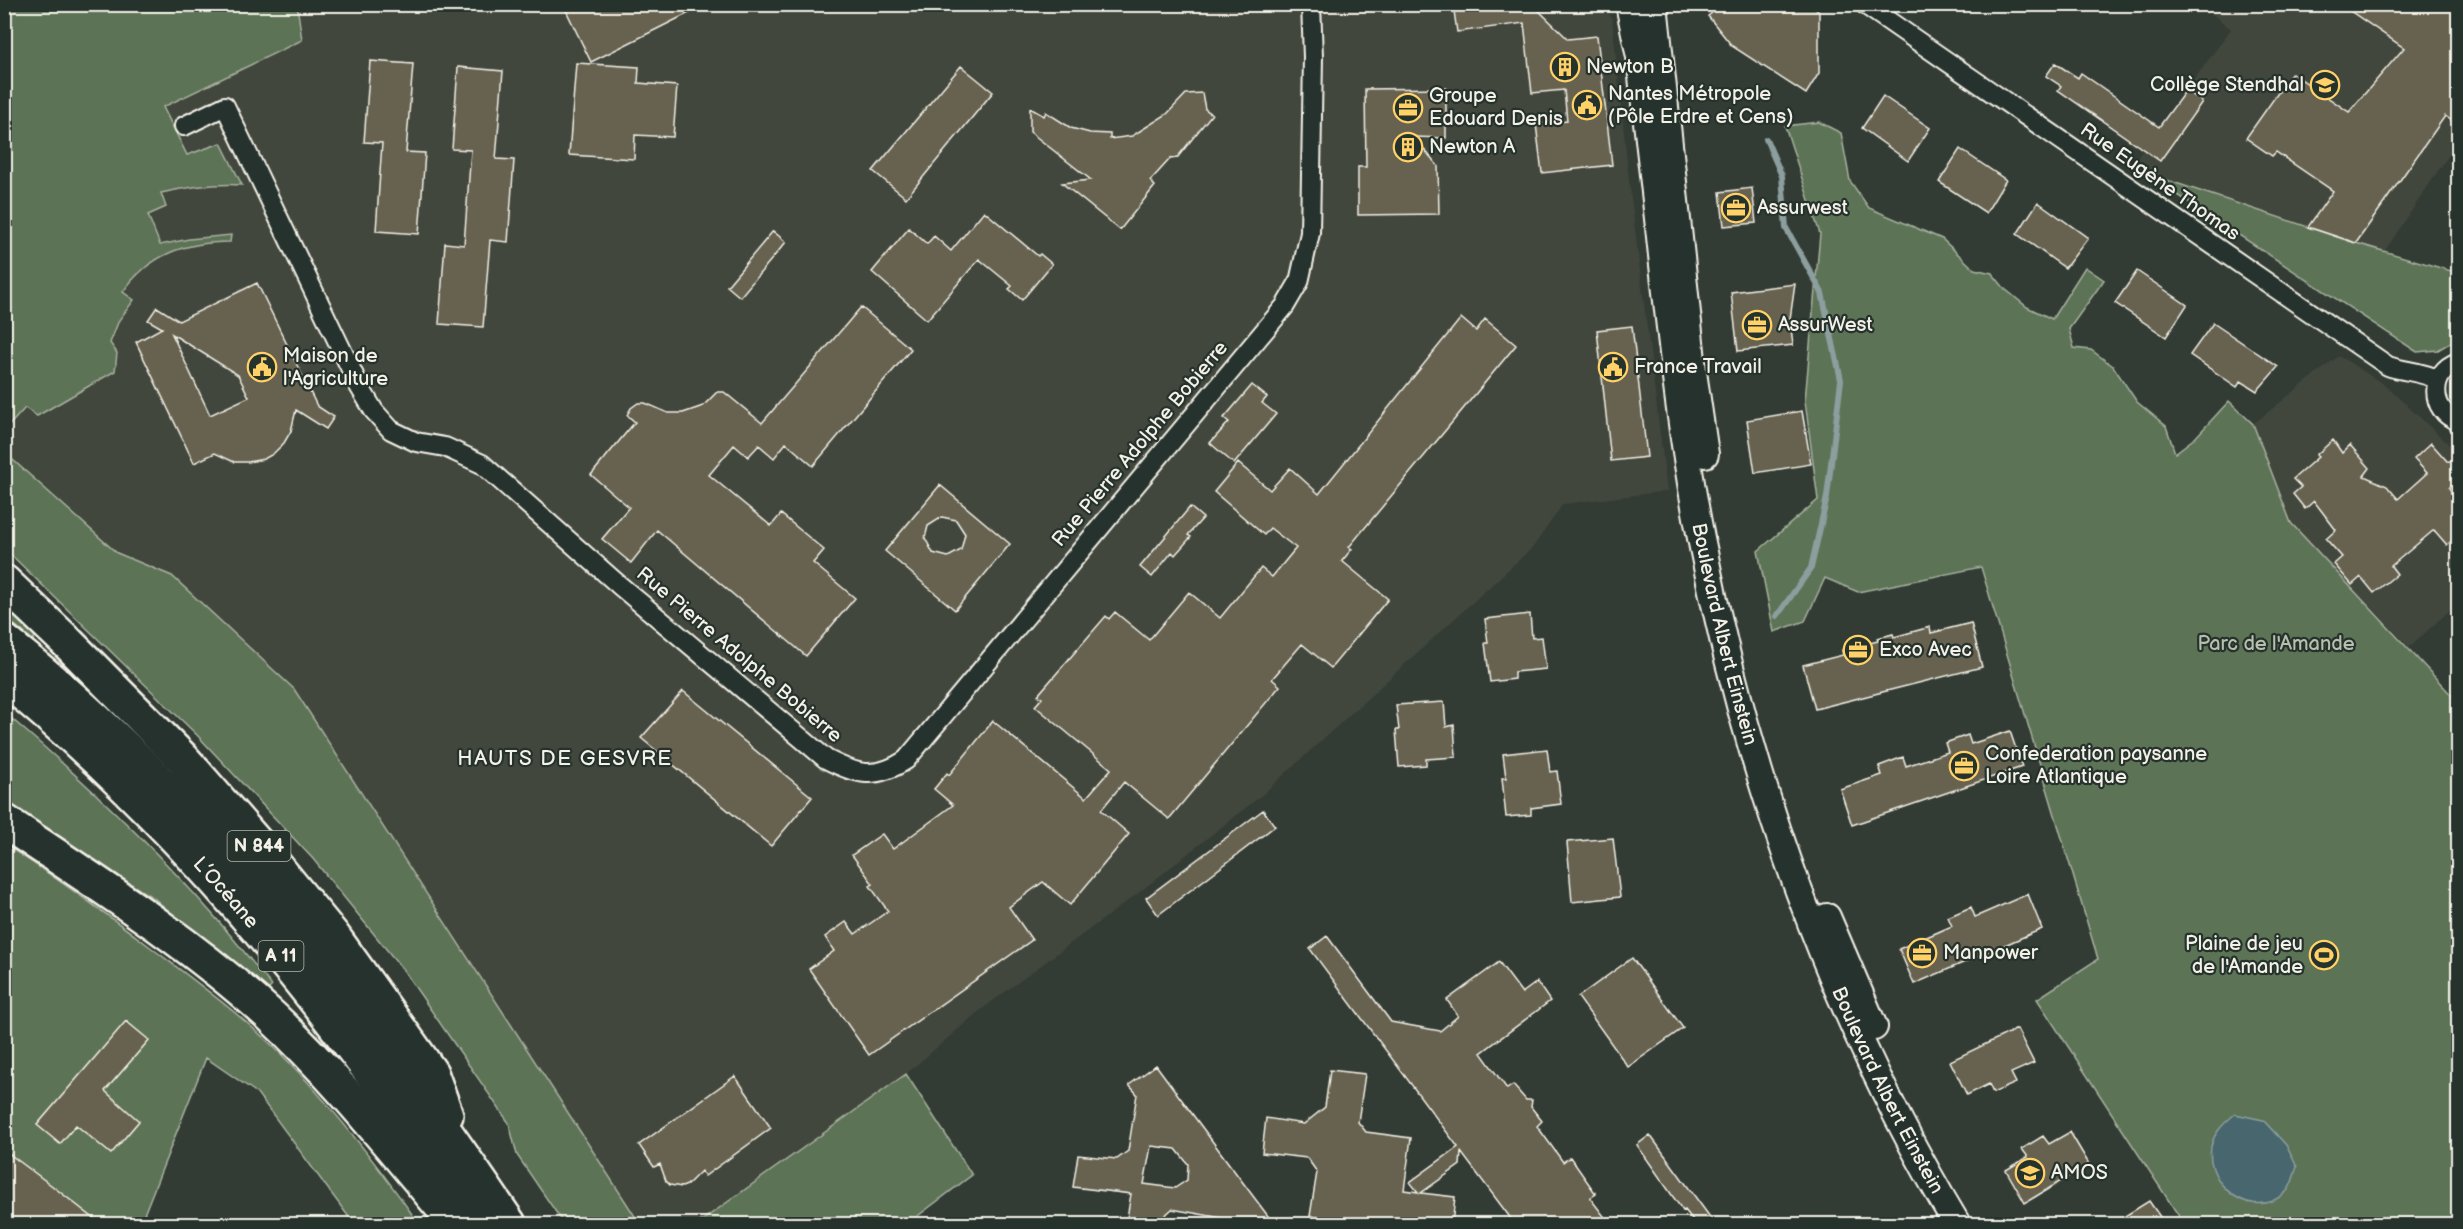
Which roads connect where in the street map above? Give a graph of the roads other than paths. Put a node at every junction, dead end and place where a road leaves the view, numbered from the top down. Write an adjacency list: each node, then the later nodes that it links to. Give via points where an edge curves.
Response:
1 (1311, 4): 5 (street, Rue Pierre Adolphe Bobierre, via 1310,232 1306,257 1285,306 906,760 890,770 869,774 847,770 826,759 482,464 391,430 359,386 225,106)
2 (1629, 4): 17 (main road, Boulevard Albert Einstein, via 1640,57 1677,391 1701,537 1726,653 1762,784 1823,952 1866,1053 1921,1164)
3 (1654, 4): 18 (main road, Boulevard Albert Einstein, via 1694,379 1716,535 1742,650 1775,769 1825,912 1876,1033 1931,1148)
4 (1864, 4): 7 (street, Rue Eugène Thomas, via 2388,366)
5 (184, 126)
6 (2458, 362): 7 (street, via 2444,370)
7 (2438, 380): 8 (street, via 2438,404 2445,414)
8 (2458, 421)
9 (4, 582): 13 (highway, N 844, via 183,759 333,936 431,1073)
10 (4, 641): 13 (highway, L’Océane / A 11, via 110,732 264,896 343,993)
11 (4, 678): 15 (highway, L’Océane / A 11, via 150,810 257,927 334,1024)
12 (4, 822): 14 (highway, via 177,937 272,1017 352,1099)
13 (459, 1151): 16 (highway, A 11)
14 (457, 1224)
15 (477, 1224)
16 (508, 1224)
17 (1957, 1224)
18 (1976, 1224)

